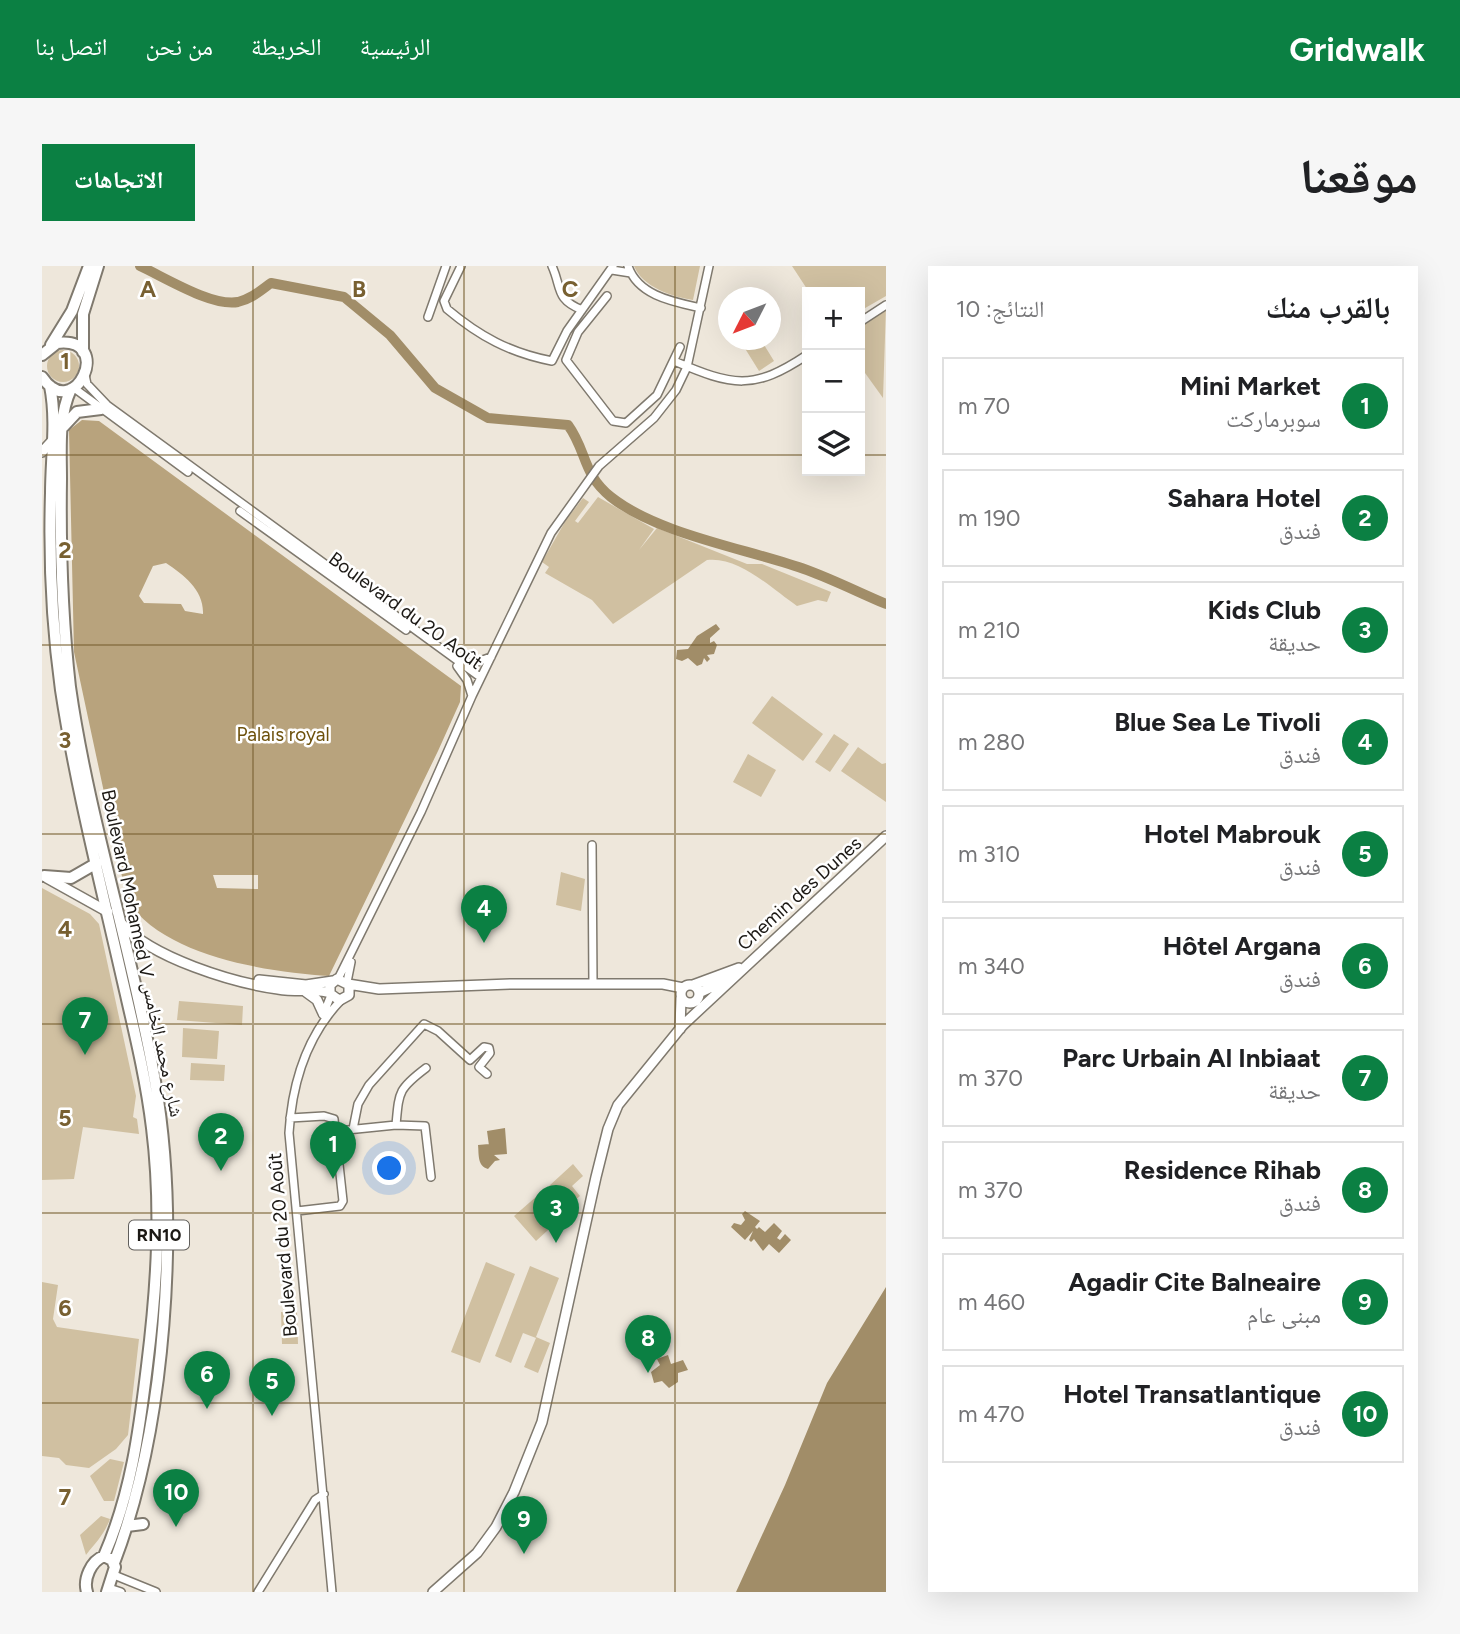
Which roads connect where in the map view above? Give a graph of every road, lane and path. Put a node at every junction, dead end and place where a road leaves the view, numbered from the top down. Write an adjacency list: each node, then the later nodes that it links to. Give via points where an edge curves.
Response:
1 (89, 266): 16 (main road, via 72,312)
2 (98, 266): 17 (main road, via 83,314)
3 (446, 266): 13 (street)
4 (461, 266): 12 (street, via 447,293 446,307 480,335 526,355 555,359)
5 (552, 266): 12 (street, via 560,294)
6 (709, 266): 11 (street)
7 (612, 268): 8 (street); 12 (street)
8 (630, 269): 11 (street, via 660,298)
9 (607, 296): 19 (street, via 581,329 566,360 613,421 626,423 648,405)
10 (886, 305): 14 (street)
11 (701, 308): 20 (street)
12 (582, 310)
13 (428, 317)
14 (865, 319)
15 (680, 347): 19 (street)
16 (46, 350): 17 (main road, via 64,342)
17 (83, 352): 21 (main road)
18 (802, 358): 20 (street, via 757,381 725,379)
19 (674, 361): 20 (street)
20 (687, 366): 31 (street, via 661,411 599,466 578,492 547,540)
21 (85, 375): 24 (main road, RN10); 32 (street, Boulevard du 20 Août, via 87,384 107,405)
22 (42, 377): 23 (main road)
23 (50, 386): 24 (main road); 27 (main road, Boulevard Mohamed V شارع محمد الخامس / RN10)
24 (72, 388): 25 (street, Boulevard du 20 Août); 26 (main road, Boulevard Mohamed V شارع محمد الخامس / RN10)
25 (102, 409): 26 (main road, via 77,412); 32 (street, Boulevard du 20 Août)
26 (62, 429): 30 (main road, Boulevard Mohamed V شارع محمد الخامس / RN10)
27 (52, 441): 28 (street); 29 (main road, Boulevard Mohamed V شارع محمد الخامس / RN10)
28 (42, 452)
29 (47, 464): 30 (main road, Boulevard Mohamed V شارع محمد الخامس / RN10)
30 (58, 622): 37 (main road, Boulevard Mohamed V شارع محمد الخامس / RN10, via 77,778); 40 (main road, Boulevard Mohamed V شارع محمد الخامس / RN10)
31 (492, 656): 32 (street); 33 (street)
32 (458, 664): 33 (street, Boulevard du 20 Août); 34 (street)
33 (480, 679): 34 (street, Boulevard du 20 Août)
34 (472, 696): 43 (street, Boulevard du 20 Août)
35 (886, 836): 41 (street, Chemin des Dunes)
36 (592, 845): 44 (street)
37 (97, 863): 38 (main road, via 71,877); 39 (main road, Boulevard Mohamed V شارع محمد الخامس / RN10)
38 (43, 876): 39 (street)
39 (107, 909): 40 (street); 64 (main road, Boulevard Mohamed V شارع محمد الخامس / RN10, via 146,1082 159,1233 138,1443)
40 (119, 920): 43 (street, via 185,957 228,973 291,984); 46 (street, via 143,940 208,972 253,985); 63 (main road, Boulevard Mohamed V شارع محمد الخامس / RN10, via 155,1081 168,1219 154,1393)
41 (744, 966): 42 (street, Chemin des Dunes); 48 (street)
42 (735, 976): 48 (street, Chemin des Dunes); 52 (street, Chemin des Dunes)
43 (342, 981): 45 (street); 47 (street); 49 (street, via 350,991)
44 (593, 984): 45 (street); 48 (street, via 656,985)
45 (375, 989): 49 (street)
46 (305, 992): 47 (street); 50 (street, via 317,1000)
47 (330, 994): 49 (street); 50 (street, Boulevard du 20 Août)
48 (689, 994): 52 (street)
49 (344, 998): 51 (street, Boulevard du 20 Août)
50 (323, 1013): 51 (street, Boulevard du 20 Août)
51 (320, 1025): 55 (street, Boulevard du 20 Août, via 304,1059)
52 (681, 1027): 72 (street, Chemin des Dunes, via 622,1099 611,1120 548,1403 509,1503 482,1547)
53 (426, 1068): 56 (street, via 397,1098)
54 (487, 1074): 57 (street, via 479,1067 491,1053 489,1048 484,1047 470,1060 424,1024 369,1085 358,1104)
55 (290, 1118): 58 (street, via 331,1117); 60 (street, Boulevard du 20 Août)
56 (396, 1125): 57 (street); 59 (street, via 425,1126)
57 (353, 1129): 58 (street)
58 (337, 1130): 60 (street, via 342,1204)
59 (431, 1177)
60 (296, 1211): 61 (street, Boulevard du 20 Août)
61 (324, 1494): 70 (street, via 313,1503); 71 (street, Boulevard du 20 Août)
62 (143, 1524): 63 (main road)
63 (127, 1526): 64 (main road, Boulevard Mohamed V شارع محمد الخامس / RN10)
64 (109, 1560): 65 (main road, Boulevard Mohamed V شارع محمد الخامس / RN10); 67 (main road, Boulevard Mohamed V شارع محمد الخامس / RN10, via 97,1559 90,1569)
65 (114, 1575): 66 (main road, Boulevard Mohamed V شارع محمد الخامس / RN10); 69 (street)
66 (108, 1590): 68 (street)
67 (87, 1592)
68 (121, 1592)
69 (156, 1592)
70 (258, 1592)
71 (332, 1592)
72 (433, 1592)

